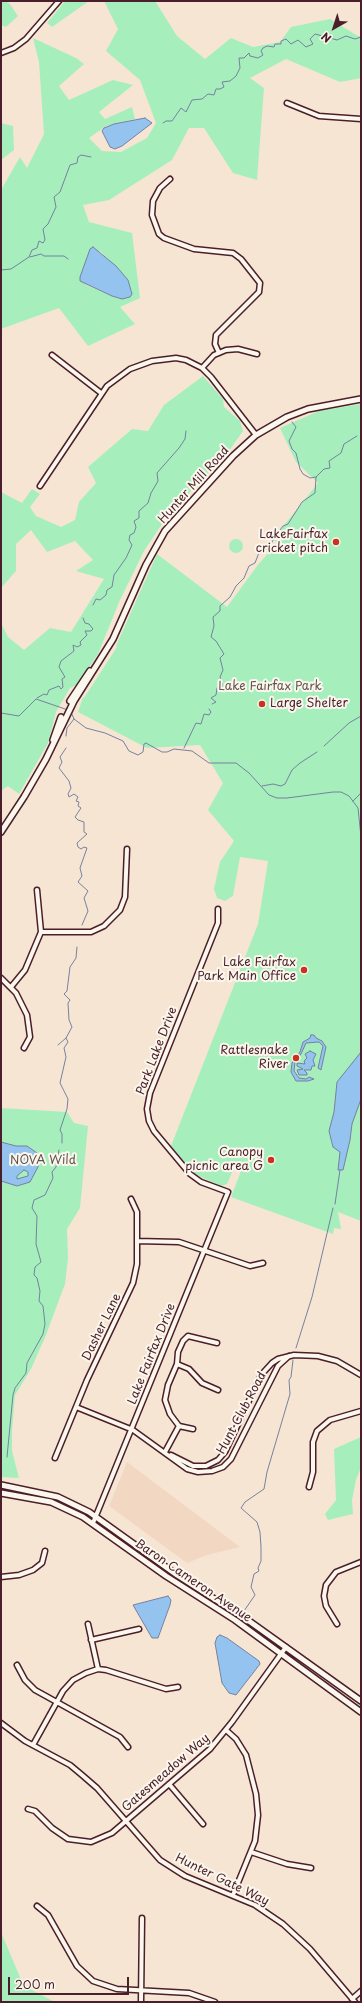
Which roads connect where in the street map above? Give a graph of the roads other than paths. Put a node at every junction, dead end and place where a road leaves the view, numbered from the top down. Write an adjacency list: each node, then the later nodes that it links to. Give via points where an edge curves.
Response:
1 (59, 1): 2 (street, via 26,39)
2 (1, 53)
3 (287, 103): 4 (street, via 319,116)
4 (361, 119)
5 (170, 179): 6 (street, via 158,191 153,201 152,215 159,234 194,249 233,253 260,283 259,292 215,338)
6 (219, 353): 7 (street, via 238,349); 9 (street)
7 (257, 354)
8 (52, 355): 10 (street)
9 (202, 368): 10 (street, via 176,358 152,360 122,374); 12 (street)
10 (101, 393): 13 (street)
11 (361, 399): 12 (main road, Hunter Mill Road, via 325,404 300,412)
12 (256, 435): 14 (main road, Hunter Mill Road, via 233,456 160,538 117,632 104,654 78,687 53,745)
13 (40, 486)
14 (1, 832)
15 (127, 849): 18 (street, via 125,896 120,910 104,926 90,932)
16 (37, 890): 18 (street)
17 (218, 909): 22 (street, Park Lake Drive, via 218,923 150,1093 147,1109 154,1132 190,1174 200,1182)
18 (41, 932): 20 (street, via 25,970)
19 (1, 978): 20 (street)
20 (11, 987): 21 (street, via 20,1000 29,1023 30,1037)
21 (24, 1048)
22 (228, 1192): 25 (street, Lake Fairfax Drive)
23 (131, 1199): 24 (street, Dasher Lane, via 137,1212)
24 (137, 1241): 25 (street, via 179,1242); 32 (street, Dasher Lane, via 137,1264 132,1288)
25 (205, 1251): 26 (street, via 250,1266); 36 (street, Lake Fairfax Drive)
26 (263, 1263)
27 (216, 1343): 29 (street, via 188,1336 178,1352)
28 (289, 1356): 30 (street, Hunt Club Road, via 329,1358); 37 (street, Hunt Club Road, via 272,1363 261,1375); 38 (street, Hunt Club Road, via 278,1366)
29 (177, 1364): 31 (street, via 189,1369 202,1383); 34 (street, via 165,1400 170,1414)
30 (361, 1375)
31 (218, 1390)
32 (76, 1407): 36 (street, Hunt Club Road); 40 (street, Dasher Lane)
33 (361, 1411): 42 (street, via 330,1420 317,1432 313,1442 312,1477)
34 (179, 1426): 35 (street); 39 (street)
35 (193, 1429)
36 (132, 1430): 39 (street, Hunt Club Road); 44 (street, Lake Fairfax Drive)
37 (231, 1438): 38 (street); 39 (street, Hunt Club Road, via 221,1457 206,1466 193,1466)
38 (240, 1443): 39 (street, Hunt Club Road, via 226,1464 206,1472 187,1469)
39 (165, 1452)
40 (55, 1458)
41 (1, 1485): 44 (main road, Baron Cameron Avenue, via 58,1496)
42 (309, 1487)
43 (1, 1493): 45 (main road, Baron Cameron Avenue, via 51,1502)
44 (96, 1516): 45 (street, Lake Fairfax Drive); 53 (main road, Baron Cameron Avenue, via 177,1575)
45 (93, 1523): 54 (main road, Baron Cameron Avenue)
46 (45, 1551): 48 (street, via 42,1563 33,1570)
47 (361, 1562): 50 (street, via 336,1572 326,1585 325,1601)
48 (1, 1577)
49 (88, 1624): 52 (street)
50 (337, 1624)
51 (139, 1629): 52 (street)
52 (92, 1640): 56 (street)
53 (286, 1647): 54 (street, Gatesmeadow Way); 58 (main road, Baron Cameron Avenue)
54 (281, 1654): 60 (main road, Baron Cameron Avenue); 62 (street, Gatesmeadow Way)
55 (17, 1665): 59 (street, via 30,1685)
56 (98, 1669): 57 (street, via 114,1671 166,1688); 59 (street, via 73,1680)
57 (178, 1687)
58 (361, 1701)
59 (56, 1702): 63 (street); 64 (street, via 120,1737)
60 (361, 1712)
61 (1, 1723): 63 (street, Hunter Gate Way)
62 (226, 1730): 65 (street, Gatesmeadow Way, via 210,1749); 69 (street, via 243,1750 256,1794 258,1824)
63 (33, 1745): 67 (street, Hunter Gate Way, via 70,1765)
64 (128, 1747)
65 (169, 1784): 67 (street, Gatesmeadow Way); 68 (street)
66 (28, 1809): 67 (street, Gatesmeadow Way, via 35,1811 60,1835 78,1841 91,1842 102,1838)
67 (126, 1822): 71 (street, Hunter Gate Way, via 160,1860 174,1870)
68 (204, 1824)
69 (251, 1852): 70 (street, via 287,1864); 71 (street)
70 (311, 1868)
71 (233, 1895): 76 (street, Hunter Gate Way, via 268,1913 297,1936)
72 (37, 1906): 74 (street, via 48,1915 77,1966 87,1977 106,1987)
73 (142, 1918): 74 (street)
74 (142, 1990): 77 (street); 78 (street, via 189,1993)
75 (361, 1991): 76 (street)
76 (353, 2000)
77 (141, 2002)
78 (215, 2002)

